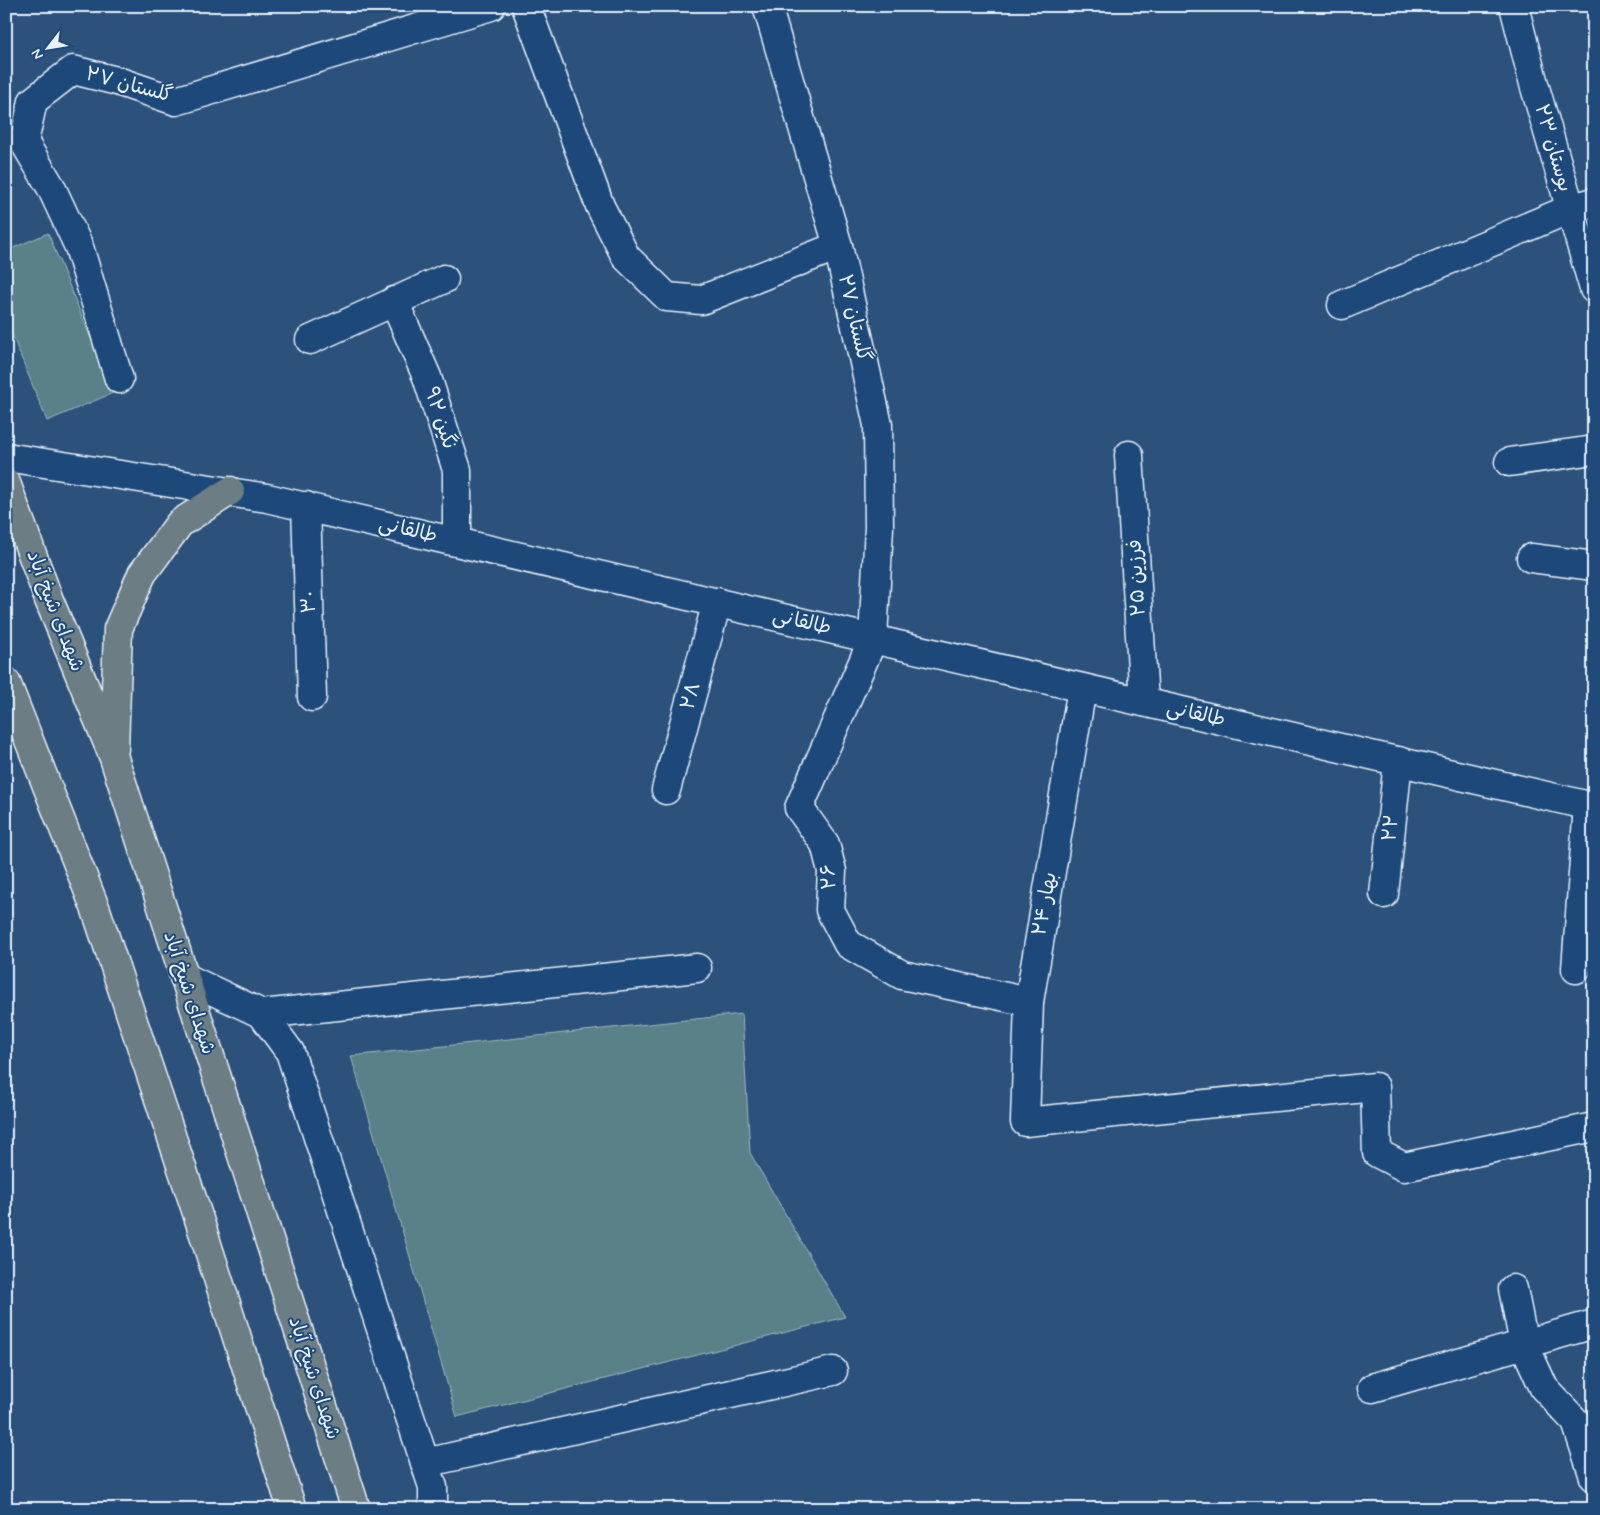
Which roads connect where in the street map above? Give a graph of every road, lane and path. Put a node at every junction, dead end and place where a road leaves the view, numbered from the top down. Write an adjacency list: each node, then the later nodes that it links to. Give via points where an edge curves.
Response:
1 (491, 6): 12 (street, گلستان ۲۷, via 176,101 73,70 33,101 24,142 51,187 79,247)
2 (526, 6): 6 (street, via 600,206 626,257 667,297 701,300)
3 (767, 6): 6 (street, گلستان ۲۷)
4 (1514, 6): 5 (street, بوستان ۲۳)
5 (1582, 206): 8 (street, بوستان ۲۳); 10 (street)
6 (838, 246): 24 (street, گلستان ۲۷, via 878,425)
7 (444, 279): 9 (street)
8 (1594, 290)
9 (394, 301): 11 (street); 20 (street, نگین ۹۲, via 427,376 457,470)
10 (1342, 306)
11 (310, 340)
12 (119, 379)
13 (1594, 450): 16 (street)
14 (1129, 455): 28 (street, فرزین ۲۵)
15 (6, 457): 18 (street, طالقانی)
16 (1509, 462)
17 (6, 483): 29 (main road, شهدای شیخ آباد, via 49,600)
18 (230, 491): 19 (street, طالقانی); 29 (main road, via 180,523 142,574 118,629)
19 (306, 506): 20 (street, طالقانی); 27 (street, ۳۰)
20 (457, 542): 23 (street, طالقانی)
21 (1531, 558): 22 (street)
22 (1594, 566)
23 (716, 602): 24 (street, طالقانی); 31 (street, ۲۸)
24 (873, 639): 26 (street, طالقانی); 37 (street, ۲۶, via 799,808 825,844 832,871 830,910 848,944 902,975)
25 (6, 682): 47 (main road, via 96,910)
26 (1082, 688): 28 (street, طالقانی); 37 (street, بهار ۲۴)
27 (312, 697)
28 (1144, 702): 30 (street, طالقانی)
29 (114, 758): 36 (main road, شهدای شیخ آباد)
30 (1398, 761): 32 (street, طالقانی); 33 (street, ۲۲)
31 (666, 790)
32 (1591, 806): 35 (street)
33 (1384, 894)
34 (697, 968): 38 (street)
35 (1576, 969)
36 (184, 977): 38 (street); 48 (main road, شهدای شیخ آباد)
37 (1028, 1002): 39 (street, بهار ۲۴, via 1025,1122 1375,1087 1377,1153 1404,1167)
38 (262, 1014): 45 (street, via 290,1052)
39 (1594, 1127)
40 (1513, 1289): 42 (street)
41 (1594, 1324): 42 (street)
42 (1524, 1344): 44 (street); 46 (street, via 1544,1388 1576,1422)
43 (833, 1371): 45 (street)
44 (1372, 1388)
45 (425, 1463): 49 (street, via 433,1487)
46 (1594, 1477)
47 (292, 1509)
48 (356, 1509)
49 (433, 1509)

